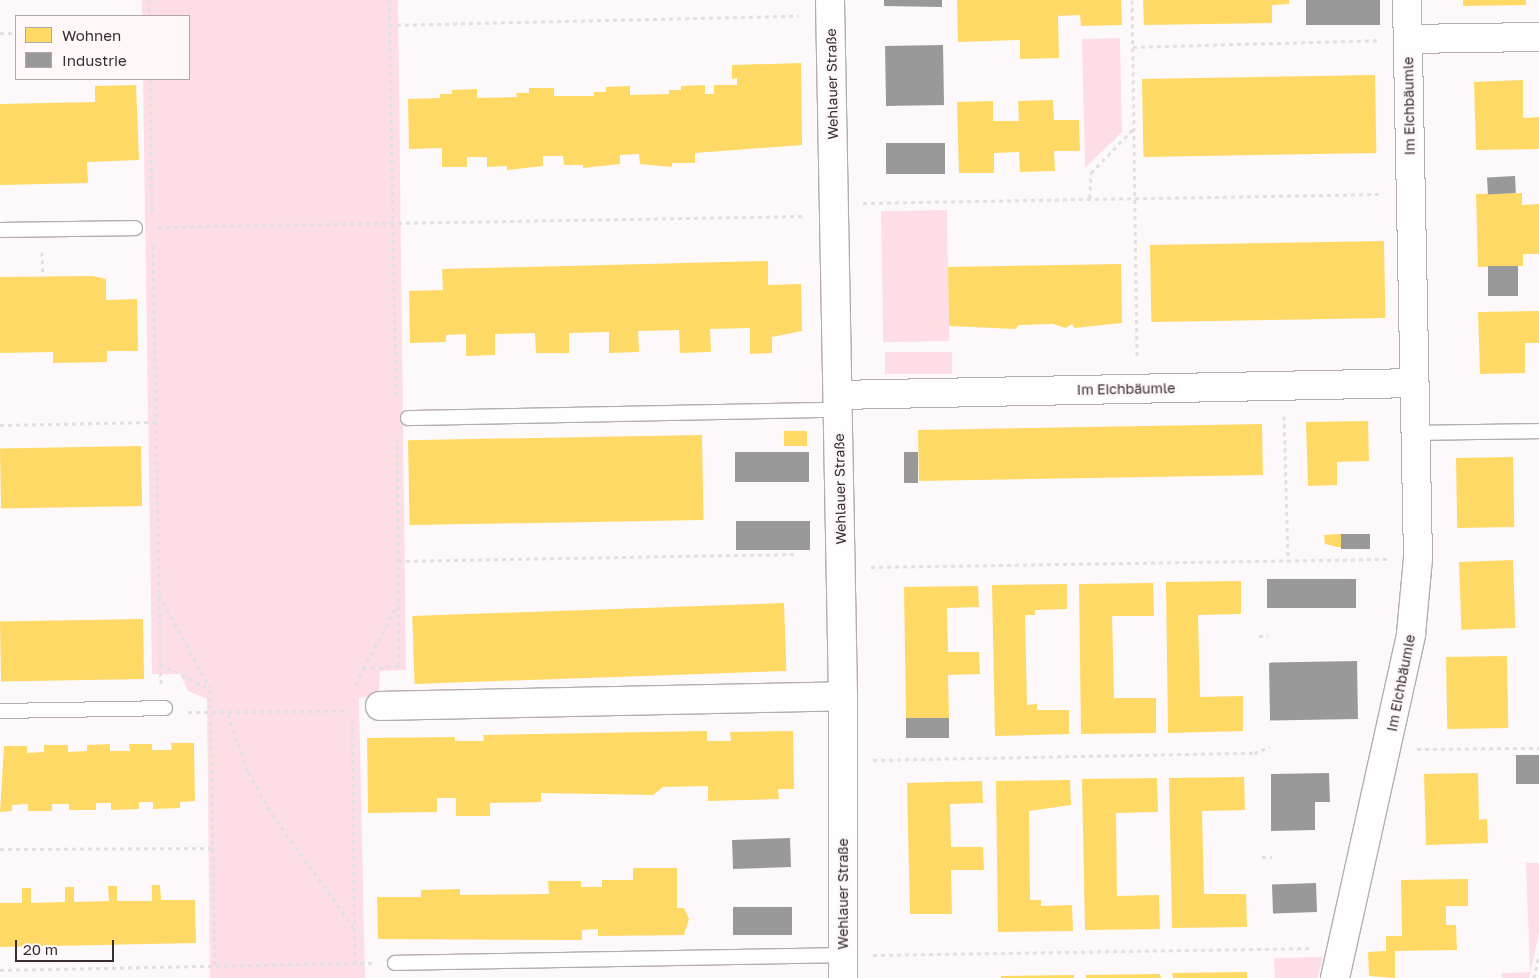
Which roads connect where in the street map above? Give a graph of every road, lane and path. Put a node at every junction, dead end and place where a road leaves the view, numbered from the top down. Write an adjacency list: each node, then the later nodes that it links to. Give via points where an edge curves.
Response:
1 (148, 0): 6 (path)
2 (389, 0): 7 (path)
3 (1132, 0): 12 (path)
4 (1408, 0): 11 (street, Im Eichbäumle)
5 (830, 8): 7 (path); 18 (street, Wehlauer Straße)
6 (149, 15)
7 (389, 25): 19 (path)
8 (15, 33): 9 (path)
9 (0, 34)
10 (1539, 37): 11 (street, Im Eichbäumle)
11 (1408, 39): 12 (path); 15 (street, Im Eichbäumle)
12 (1133, 47): 14 (path)
13 (150, 80): 20 (path)
14 (1134, 128): 16 (path, via 1091,173); 17 (path)
15 (1411, 194): 17 (path); 23 (street, Im Eichbäumle)
16 (1090, 198): 17 (path); 18 (path, via 848,204)
17 (1134, 198): 25 (path)
18 (834, 208): 19 (path, via 812,216); 26 (street, Wehlauer Straße)
19 (392, 222): 20 (path); 27 (path)
20 (153, 227): 21 (path); 29 (path)
21 (135, 228): 22 (lane)
22 (0, 230)
23 (1414, 382): 24 (street, Im Eichbäumle); 33 (street, Im Eichbäumle)
24 (1283, 385): 25 (street, Im Eichbäumle); 36 (path)
25 (1137, 388): 26 (street, Im Eichbäumle)
26 (838, 402): 28 (lane); 38 (street, Wehlauer Straße)
27 (397, 408)
28 (408, 418)
29 (155, 422): 30 (path); 39 (path)
30 (0, 425)
31 (397, 428): 37 (path)
32 (1539, 431): 33 (lane)
33 (1415, 433): 35 (street, Im Eichbäumle)
34 (795, 554): 37 (path)
35 (1418, 558): 36 (path); 57 (street, Im Eichbäumle, via 1411,634)
36 (1288, 560): 38 (path)
37 (398, 561): 40 (path)
38 (841, 568): 48 (street, Wehlauer Straße)
39 (158, 593): 43 (path); 47 (path)
40 (398, 603): 44 (path); 44 (path, via 399,666)
41 (1259, 636): 42 (path)
42 (1268, 636)
43 (160, 664): 45 (path); 47 (path)
44 (363, 669): 46 (path)
45 (160, 672)
46 (355, 688)
47 (210, 689): 55 (path)
48 (843, 696): 51 (street); 60 (street, Wehlauer Straße)
49 (351, 704): 52 (path)
50 (165, 708): 53 (lane)
51 (370, 708): 52 (path)
52 (352, 711): 56 (path); 65 (path)
53 (0, 712)
54 (206, 714): 55 (path)
55 (211, 714): 56 (path); 61 (path)
56 (228, 714): 65 (path, via 248,772 272,814)
57 (1389, 745): 59 (path, via 1419,749); 66 (street, Im Eichbäumle)
58 (1270, 747): 60 (path, via 1254,753)
59 (1539, 748)
60 (842, 760): 71 (street, Wehlauer Straße)
61 (213, 848): 62 (path); 70 (path)
62 (0, 849)
63 (1272, 857): 64 (path)
64 (1262, 858)
65 (354, 929): 69 (path)
66 (1342, 947): 71 (path); 73 (street, Im Eichbäumle)
67 (1539, 954): 74 (path)
68 (395, 963): 69 (path); 71 (lane)
69 (355, 964): 70 (path)
70 (215, 966): 72 (path)
71 (843, 967)
72 (0, 970)
73 (1335, 978)
74 (1534, 978)

